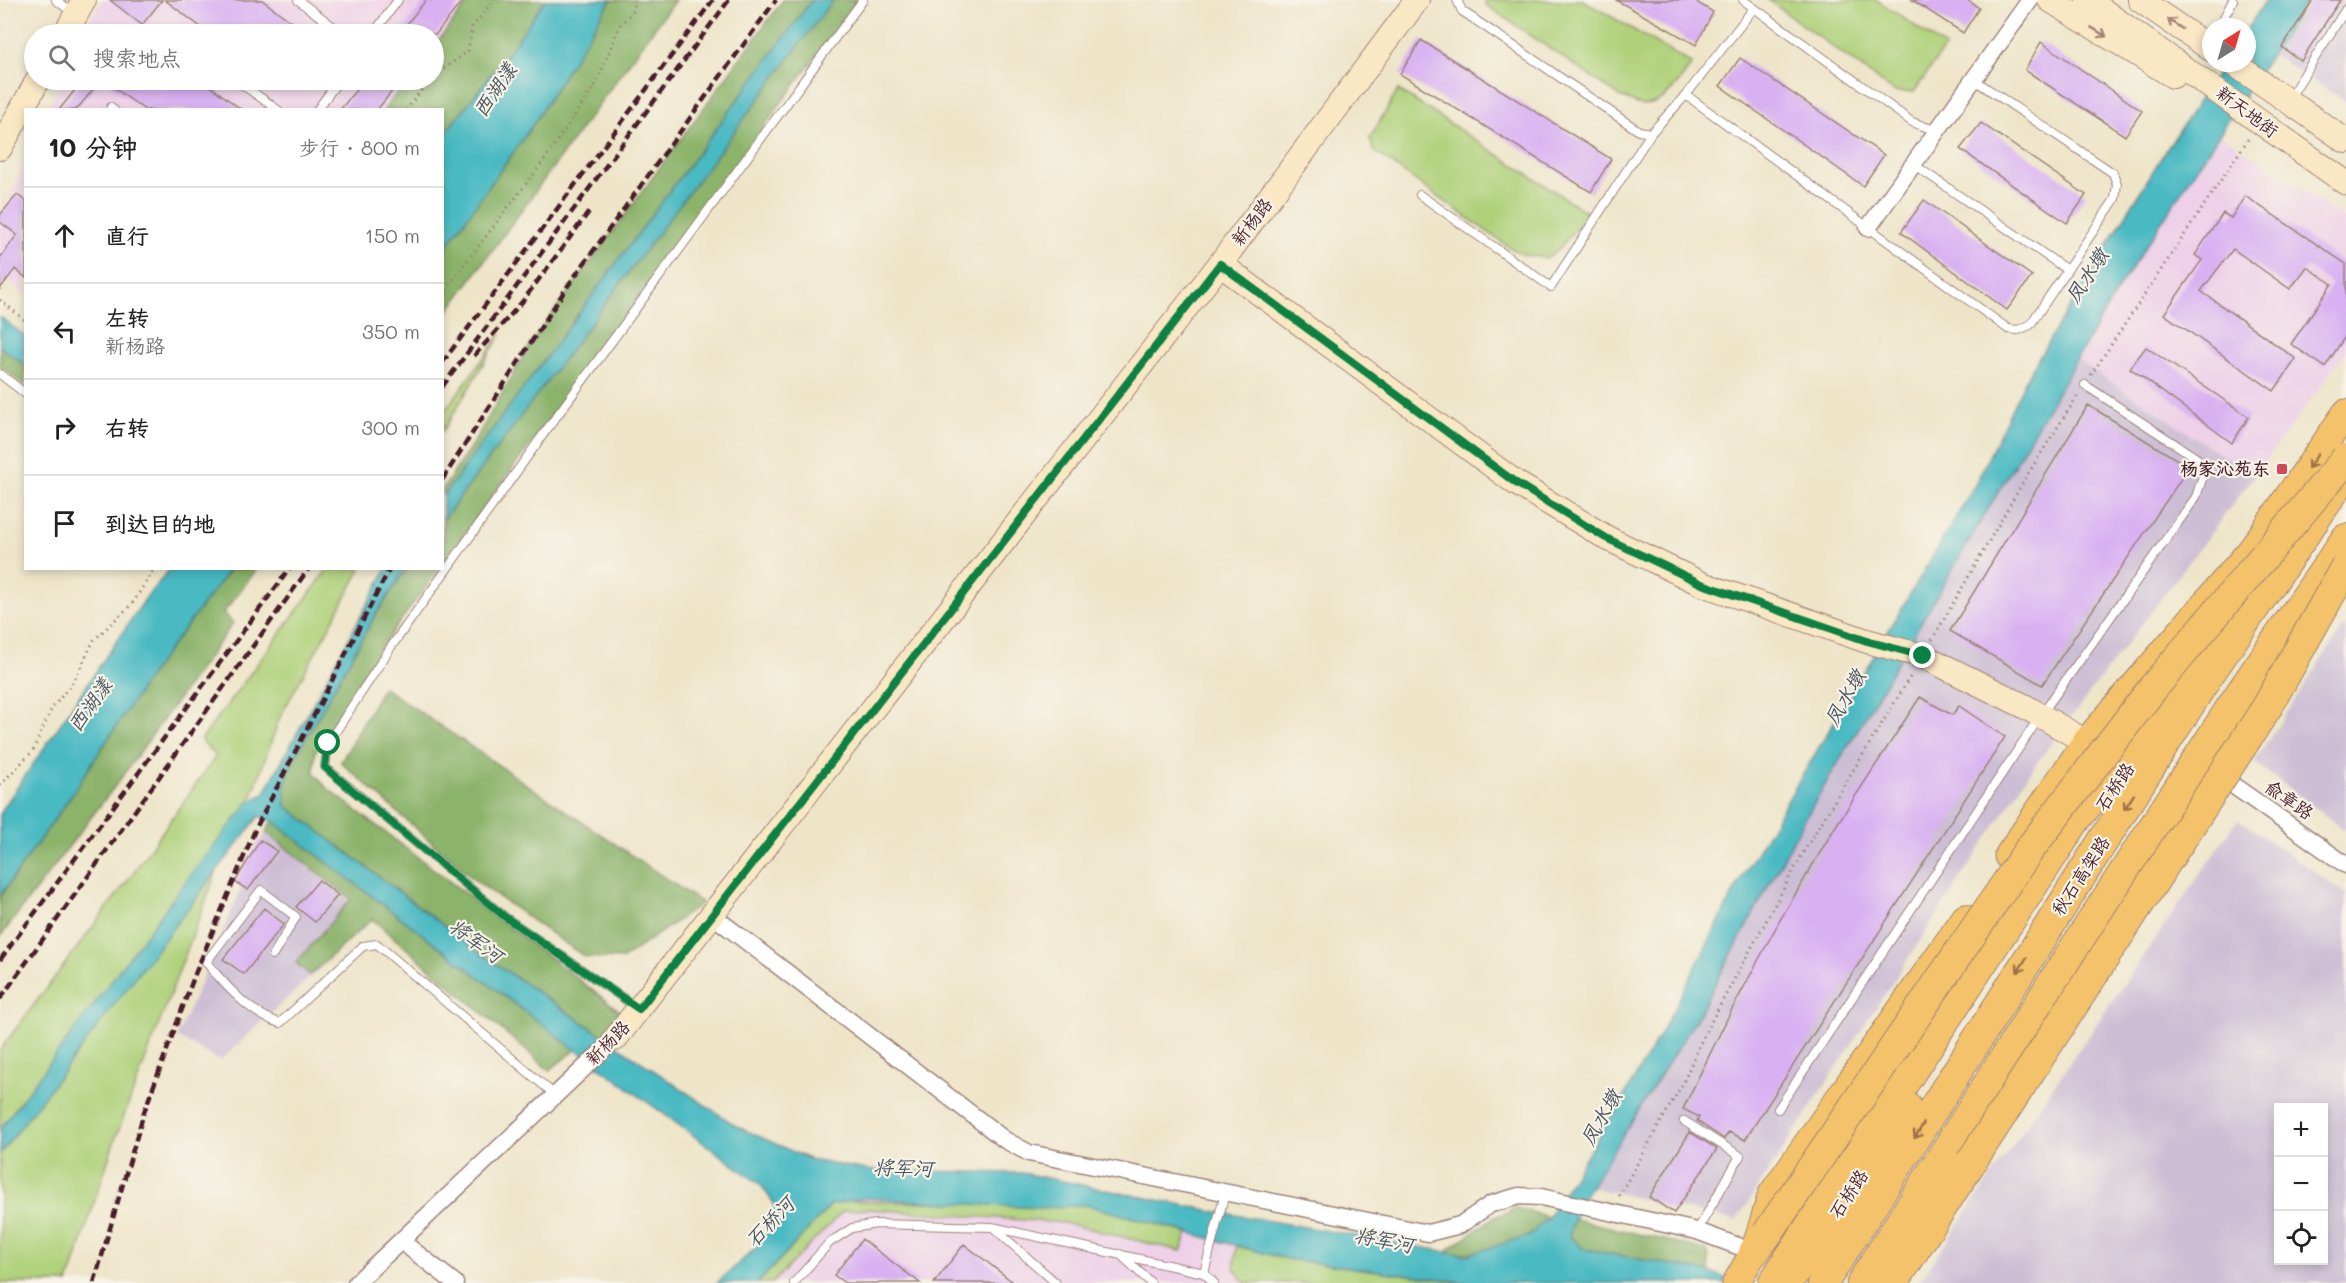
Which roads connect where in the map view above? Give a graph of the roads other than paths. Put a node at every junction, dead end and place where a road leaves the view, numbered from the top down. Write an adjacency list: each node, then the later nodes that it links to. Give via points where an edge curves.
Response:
1 (56, 0): 15 (lane)
2 (298, 0): 17 (lane)
3 (398, 0): 18 (lane)
4 (863, 0): 57 (lane, via 545,432 391,647 328,743 325,767 333,774 505,917)
5 (1417, 0): 38 (street, 新杨路)
6 (1458, 0): 31 (lane, via 1462,11 1639,131)
7 (1743, 0): 13 (lane)
8 (2030, 0): 21 (street)
9 (2050, 0): 22 (street, one-way to 22)
10 (2088, 0): 22 (street, 新天地街)
11 (2140, 0): 19 (street, one-way to 11)
12 (2233, 0): 16 (lane)
13 (1754, 8): 26 (lane); 30 (lane, via 1912,122)
14 (2346, 9): 27 (lane)
15 (75, 16)
16 (2224, 18)
17 (330, 24)
18 (380, 24)
19 (2202, 35)
20 (2246, 72): 27 (street, 新天地街)
21 (1973, 79): 30 (street); 39 (lane, via 2113,173 2117,184 2115,199)
22 (2203, 87): 35 (street, 新天地街)
23 (32, 90): 32 (street)
24 (250, 90): 28 (lane)
25 (332, 90): 29 (lane)
26 (1686, 94): 31 (lane); 37 (lane)
27 (2278, 94): 33 (street, 新天地街)
28 (275, 108)
29 (318, 108)
30 (1937, 131): 34 (street)
31 (1651, 133): 36 (lane, via 1551,287)
32 (2, 139)
33 (2346, 141)
34 (1913, 164): 37 (street); 39 (lane)
35 (2346, 183)
36 (1420, 195)
37 (1868, 228): 39 (lane, via 2008,329 2030,325)
38 (1220, 264): 51 (street, via 1516,483 1606,538 1702,584 1923,656); 55 (street, 新杨路)
39 (2067, 270)
40 (0, 374): 42 (lane)
41 (2085, 385): 51 (lane, via 2204,464 2203,476 2196,497)
42 (24, 392)
43 (2346, 413): 52 (main road, one-way to 52, via 2252,549)
44 (2346, 444): 50 (main road, 石桥路)
45 (2346, 459): 66 (highway, bridge, via 2153,688 2029,850)
46 (2346, 473): 78 (highway, 秋石高架路, one-way to 78, via 2207,677)
47 (2346, 539): 79 (highway, 秋石高架路, via 2063,966)
48 (2346, 566): 81 (highway, bridge, via 2267,707)
49 (2346, 572): 53 (main road)
50 (2195, 668): 76 (highway, via 2076,819); 77 (main road, 石桥路)
51 (2041, 715): 52 (street); 60 (lane)
52 (2086, 742): 66 (main road, via 1772,1194)
53 (2209, 768): 54 (street, 俞章路); 80 (main road)
54 (2346, 865)
55 (712, 915): 57 (street, 新杨路); 62 (street, via 1005,1140 1029,1153 1053,1159)
56 (273, 956): 59 (lane, via 296,917 261,890 206,963 266,1019 280,1023 363,946 377,944)
57 (639, 1009): 58 (street, 新杨路)
58 (615, 1039): 59 (street, 新杨路)
59 (555, 1095): 65 (street, 新杨路)
60 (1778, 1109)
61 (1684, 1121): 64 (lane, via 1740,1156)
62 (1225, 1193): 64 (street, via 1428,1233 1460,1226 1491,1204 1519,1196 1541,1197); 68 (lane)
63 (992, 1227): 67 (lane); 72 (lane, via 876,1224 852,1228 829,1244); 73 (lane)
64 (1697, 1231): 66 (street)
65 (401, 1240): 70 (street, 新杨路); 71 (street)
66 (1760, 1243): 69 (main road)
67 (1119, 1254): 68 (lane); 74 (lane)
68 (1204, 1273): 75 (lane)
69 (1737, 1281)
70 (356, 1283)
71 (455, 1283)
72 (794, 1283)
73 (1056, 1283)
74 (1151, 1283)
75 (1214, 1283)
76 (1773, 1283)
77 (1788, 1283)
78 (1823, 1283)
79 (1862, 1283)
80 (1879, 1283)
81 (1893, 1283)

